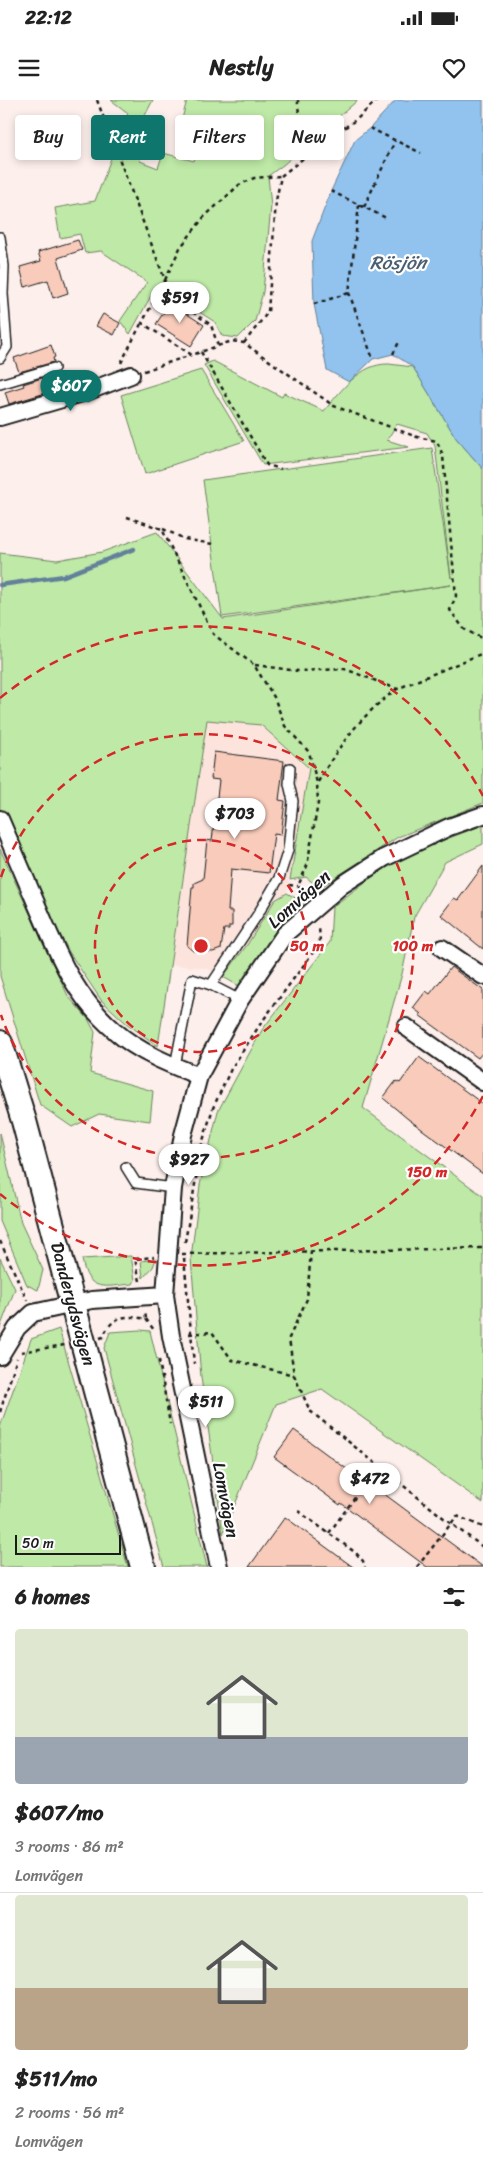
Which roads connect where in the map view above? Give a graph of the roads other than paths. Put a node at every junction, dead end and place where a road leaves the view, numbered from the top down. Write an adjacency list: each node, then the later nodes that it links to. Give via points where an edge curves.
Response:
1 (0, 237): 2 (lane, via 4,266)
2 (1, 294): 3 (lane, via 7,346)
3 (0, 358)
4 (54, 368): 6 (lane)
5 (131, 375): 7 (street)
6 (0, 384)
7 (0, 417)
8 (290, 768): 13 (lane, via 293,801 288,850 278,878)
9 (483, 815): 14 (street, Lomvägen, via 449,827 384,858 342,885 285,934)
10 (0, 819): 17 (street, via 65,970 87,1002 116,1032)
11 (442, 948): 12 (street)
12 (483, 976)
13 (211, 985): 14 (lane); 17 (lane, via 192,980)
14 (240, 1000): 18 (street, Lomvägen)
15 (406, 1027): 19 (street)
16 (0, 1043): 23 (main road, Danderydsvägen)
17 (175, 1066): 18 (street)
18 (199, 1076): 21 (street, Lomvägen)
19 (483, 1082)
20 (126, 1167): 21 (lane, via 136,1183)
21 (173, 1188): 22 (street, Lomvägen)
22 (165, 1295): 23 (street); 26 (street, Lomvägen)
23 (72, 1304): 24 (street, via 33,1313 17,1328); 25 (main road, Danderydsvägen)
24 (0, 1356)
25 (143, 1567)
26 (219, 1567)

